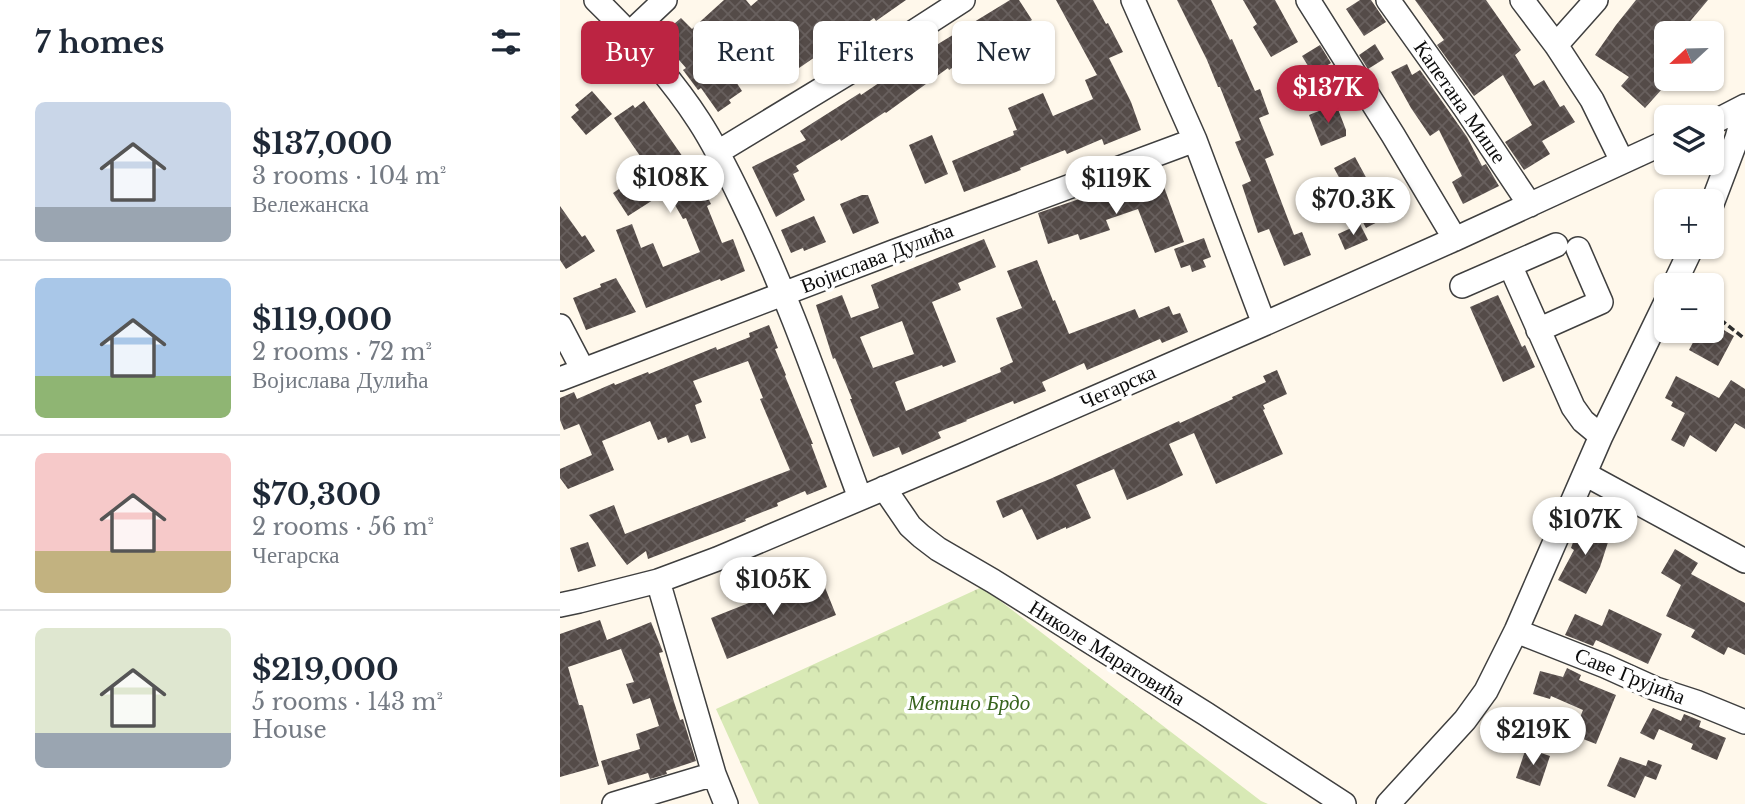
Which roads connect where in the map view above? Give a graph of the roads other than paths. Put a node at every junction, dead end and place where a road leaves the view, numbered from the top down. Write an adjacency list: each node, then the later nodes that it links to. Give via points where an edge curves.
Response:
1 (596, 0): 9 (street)
2 (665, 0): 10 (street)
3 (963, 0): 18 (street)
4 (1133, 0): 15 (street)
5 (1308, 0): 22 (street)
6 (1388, 0): 21 (street, Капетана Мише)
7 (1522, 0): 11 (street)
8 (1596, 0): 11 (street)
9 (618, 21)
10 (643, 21)
11 (1556, 45): 19 (street, via 1592,100)
12 (672, 84): 18 (street)
13 (1745, 107): 14 (street); 16 (street)
14 (1724, 117)
15 (1195, 140): 25 (street, Војислава Дулића); 26 (street)
16 (1741, 140): 20 (street)
17 (1654, 147): 19 (street, Чегарска)
18 (718, 152): 25 (street)
19 (1622, 161): 21 (street, Чегарска)
20 (1719, 189)
21 (1530, 205): 22 (street, Чегарска)
22 (1455, 239): 26 (street, Чегарска)
23 (1510, 265): 24 (street); 29 (street); 29 (street, via 1567,247 1601,302)
24 (1462, 286)
25 (784, 293): 30 (street, Војислава Дулића); 35 (street)
26 (1264, 324): 34 (street, Чегарска)
27 (560, 326): 30 (street)
28 (1654, 327): 32 (street)
29 (1538, 330): 32 (street, via 1573,407)
30 (583, 370): 31 (street, Војислава Дулића)
31 (560, 379)
32 (1601, 436): 33 (street)
33 (1585, 474): 36 (street); 39 (street)
34 (884, 488): 35 (street, Чегарска); 44 (street, Николе Маратовића, via 910,526 938,549 1206,713)
35 (860, 498): 37 (street, Чегарска)
36 (1745, 561)
37 (658, 580): 38 (street, Чегарска); 41 (street)
38 (560, 605)
39 (1516, 631): 40 (street, Саве Грујића); 45 (street, via 1478,705)
40 (1745, 722)
41 (715, 774): 42 (street); 43 (street)
42 (614, 804)
43 (726, 804)
44 (1344, 804)
45 (1388, 804)

